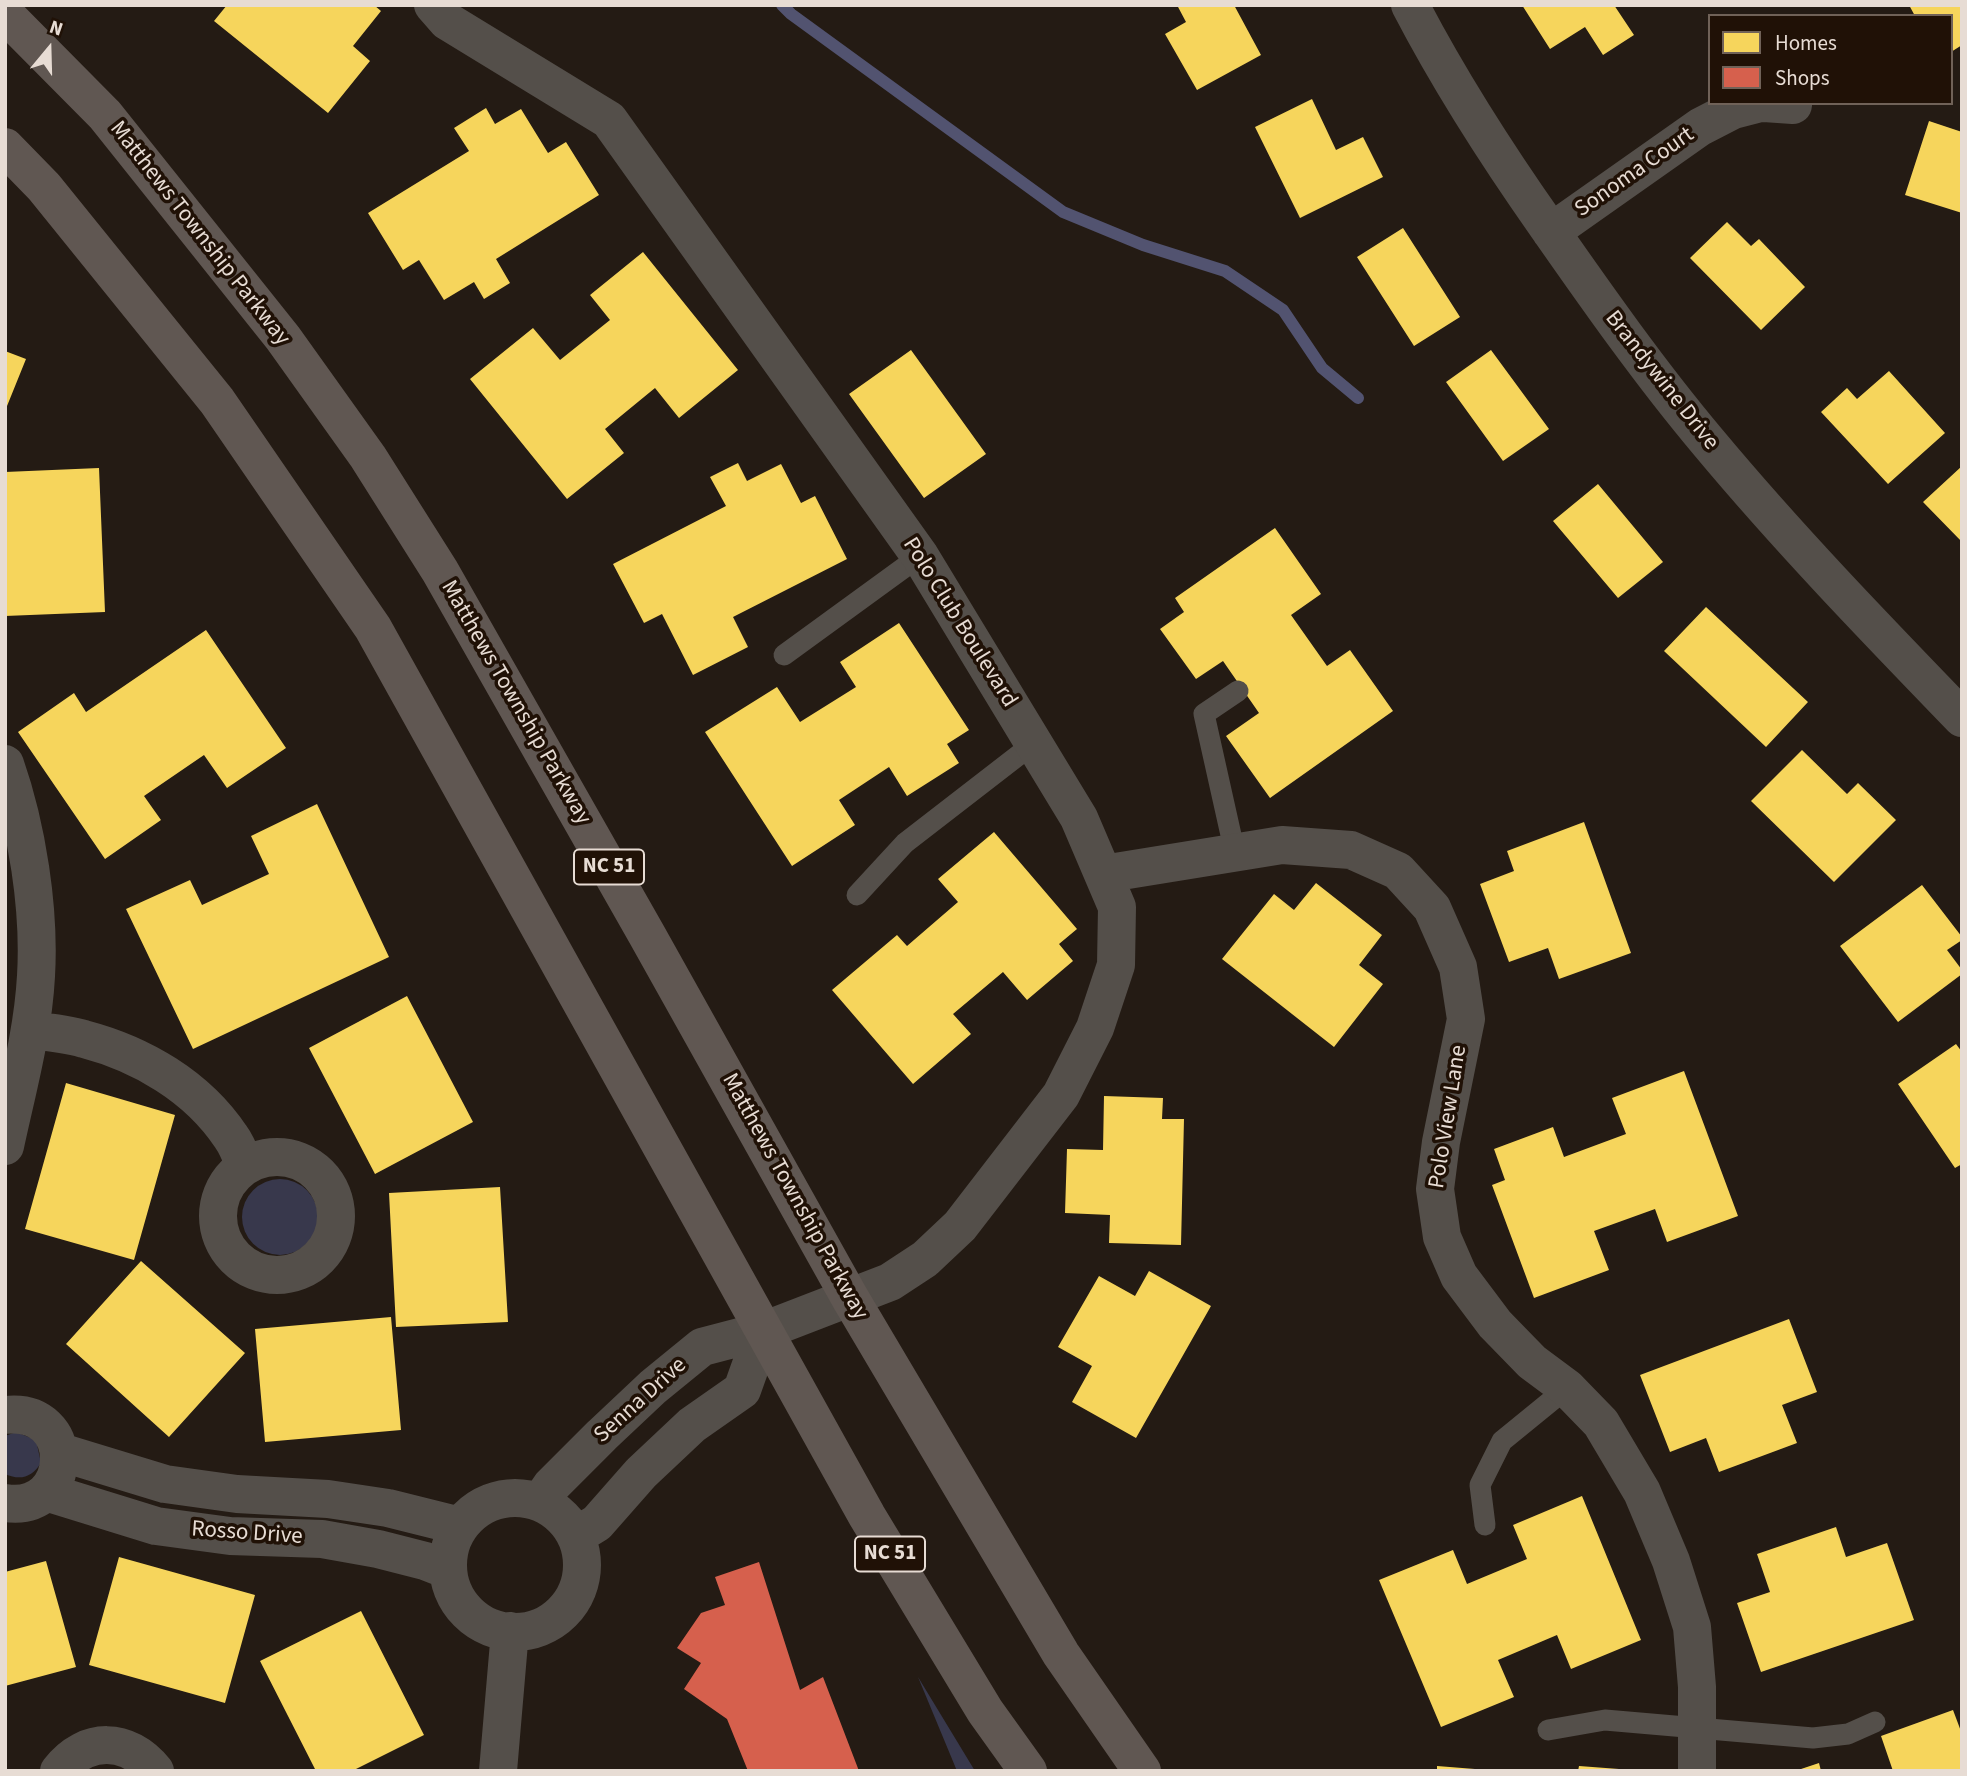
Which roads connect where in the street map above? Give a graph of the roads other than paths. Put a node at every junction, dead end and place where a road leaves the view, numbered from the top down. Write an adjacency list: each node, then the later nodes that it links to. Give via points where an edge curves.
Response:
1 (433, 5): 7 (street, Polo Club Boulevard, via 447,21 609,120)
2 (1410, 5): 6 (street, Brandywine Drive, via 1458,91)
3 (5, 14): 19 (main road, Matthews Township Parkway / NC 51, via 105,115 283,338 368,457 440,571)
4 (1766, 105): 6 (street, Sonoma Court, via 1733,110 1700,127)
5 (5, 147): 20 (main road, NC 51, via 44,187 217,401 373,628)
6 (1551, 232): 10 (street, Brandywine Drive, via 1706,440)
7 (920, 556): 8 (lane); 11 (street, Polo Club Boulevard)
8 (784, 655)
9 (1238, 691): 13 (lane, via 1204,714)
10 (1962, 718)
11 (1034, 744): 14 (street, Polo Club Boulevard, via 1079,818); 15 (lane, via 905,843)
12 (5, 764): 16 (street, via 33,887 36,976)
13 (1235, 853): 14 (street, Polo View Lane); 21 (street, Polo View Lane, via 1282,845 1351,850 1398,872 1432,908 1458,967 1466,1019 1435,1188 1441,1237 1460,1276 1495,1324 1532,1362)
14 (1103, 874): 19 (street, Polo Club Boulevard, via 1117,907 1116,965 1096,1028 1061,1095 960,1226 925,1259 890,1282)
15 (857, 895)
16 (30, 1030): 17 (street); 18 (street, via 83,1038 156,1068 206,1107 231,1137)
17 (5, 1146)
18 (246, 1166)
19 (850, 1298): 20 (street, Senna Drive); 39 (main road, Matthews Township Parkway / NC 51, via 1061,1654)
20 (763, 1331): 25 (street, Senna Drive, via 702,1346 602,1435); 29 (street, via 742,1390 692,1425 597,1522); 38 (main road, NC 51, via 874,1527 985,1710)
21 (1567, 1388): 27 (lane, via 1502,1441 1480,1485); 33 (street, Polo View Lane, via 1601,1423 1642,1492 1671,1561 1692,1626)
22 (6, 1412): 23 (street, via 41,1422)
23 (60, 1452): 24 (street, via 60,1466); 28 (street, Rosso Drive, via 165,1483 237,1494 352,1502)
24 (46, 1492): 26 (street, via 21,1504); 30 (street, Rosso Drive, via 156,1526 230,1536 322,1539 378,1549)
25 (540, 1502): 28 (street, via 515,1497 493,1501); 29 (street, via 567,1521)
26 (5, 1503)
27 (1485, 1525)
28 (460, 1526): 30 (street)
29 (576, 1536): 31 (street, via 583,1562 580,1586 567,1609 548,1624)
30 (448, 1570): 31 (street, via 458,1601 476,1619 496,1630)
31 (510, 1631): 37 (street)
32 (1875, 1722): 33 (lane, via 1848,1734 1813,1738)
33 (1697, 1728): 34 (lane, via 1605,1720); 40 (street, Polo View Lane)
34 (1548, 1730)
35 (59, 1771): 36 (street, via 83,1749 103,1745 140,1755)
36 (155, 1771)
37 (498, 1771)
38 (1028, 1771)
39 (1142, 1771)
40 (1698, 1771)

